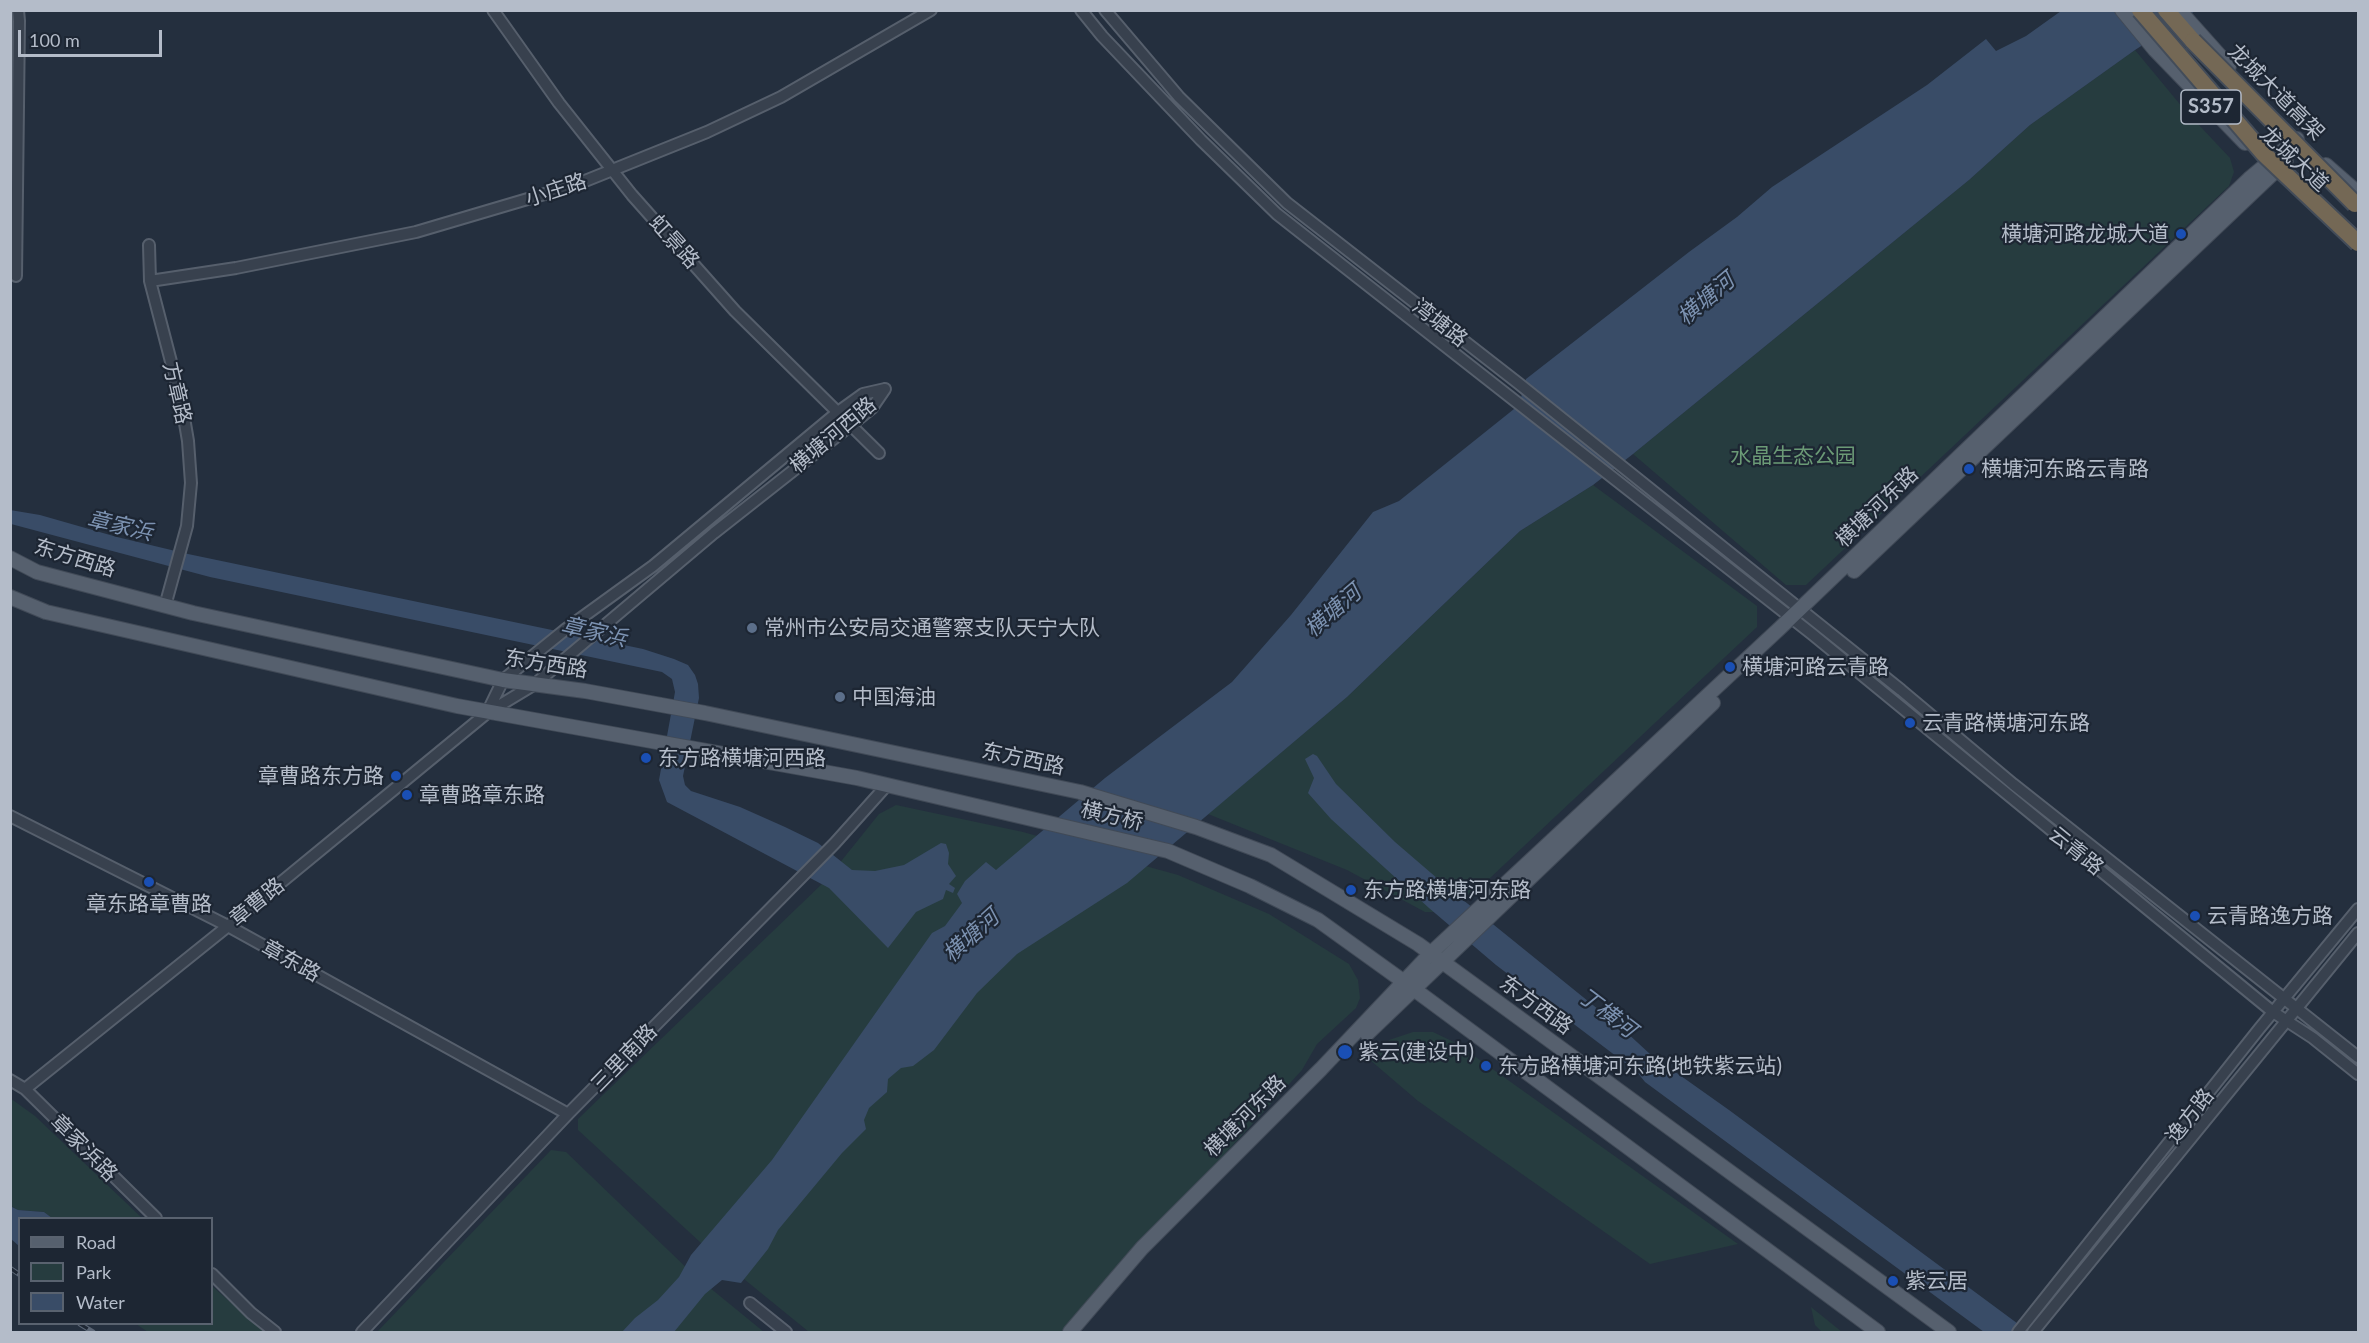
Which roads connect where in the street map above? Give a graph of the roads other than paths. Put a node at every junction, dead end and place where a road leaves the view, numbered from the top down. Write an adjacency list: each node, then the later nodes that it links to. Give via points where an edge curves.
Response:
1 (18, 10): 18 (street)
2 (493, 10): 12 (street, 虹景路)
3 (931, 10): 12 (street, 小庄路, via 781,97)
4 (1081, 10): 26 (street, via 1194,132 1277,214 1618,484)
5 (1105, 10): 26 (street, 湾塘路, via 1179,97 1287,203 1629,472)
6 (2122, 10): 11 (main road, 龙城大道 / S357)
7 (2140, 10): 15 (highway, bridge, via 2264,153)
8 (2166, 10): 13 (highway, 龙城大道高架, bridge)
9 (2179, 10): 10 (main road, 龙城大道 / S357)
10 (2300, 142): 11 (main road, 横塘河东路); 13 (main road, 龙城大道 / S357)
11 (2269, 168): 14 (main road, 龙城大道 / S357); 26 (main road, 横塘河东路, via 2188,236)
12 (612, 170): 19 (street, 小庄路, via 575,185 416,232); 20 (street, 虹景路, via 735,311)
13 (2358, 203)
14 (2322, 213): 15 (main road, 龙城大道 / S357); 17 (main road)
15 (2358, 243)
16 (148, 245): 19 (street, 方章路)
17 (2358, 252)
18 (16, 276)
19 (150, 281): 25 (street, 方章路, via 181,400 190,483 187,526)
20 (838, 412): 21 (street, 虹景路); 21 (street, 横塘河西路, via 863,394 885,389 872,408); 27 (street, 横塘河西路, via 653,566)
21 (851, 425): 22 (street, 虹景路); 28 (street, 横塘河西路, via 714,533)
22 (879, 453)
23 (10, 558): 25 (main road, 东方西路, via 37,572)
24 (10, 597): 29 (main road, via 46,612)
25 (165, 606): 27 (main road, 东方西路)
26 (1799, 616): 37 (main road, 横塘河东路); 39 (street, 云青路); 41 (street, 云青路)
27 (503, 680): 28 (main road, 东方西路); 29 (street, 横塘河西路)
28 (535, 684): 29 (street, 横塘河西路); 31 (main road, 东方西路, via 705,713)
29 (487, 713): 30 (main road); 35 (street, 章曹路)
30 (887, 785): 38 (main road, 横方桥, via 1168,851 1318,920); 47 (street, 三里南路, via 835,843)
31 (1080, 792): 33 (main road, 横方桥)
32 (10, 816): 35 (street, 章东路)
33 (1196, 827): 37 (main road, 东方西路, via 1271,855)
34 (2358, 909): 39 (street, 逸方路)
35 (228, 926): 46 (street, 章曹路); 47 (street, 章东路)
36 (2358, 933): 40 (street, 逸方路)
37 (1436, 958): 38 (main road, 横塘河东路); 58 (main road, 东方西路)
38 (1409, 985): 55 (main road, 横塘河东路, via 1142,1248); 56 (main road, 横塘河东路, via 1147,1254); 57 (main road)
39 (2285, 999): 40 (street, 云青路); 41 (street, 逸方路)
40 (2298, 1009): 42 (street, 逸方路); 43 (street, 云青路)
41 (2273, 1012): 42 (street, 云青路); 51 (street, 逸方路)
42 (2288, 1022): 44 (street, 云青路); 51 (street, 逸方路)
43 (2358, 1057)
44 (2358, 1074)
45 (10, 1080): 46 (street, 章家浜路)
46 (25, 1089): 48 (street, 章家浜路)
47 (568, 1114): 53 (street, 三里南路)
48 (155, 1217)
49 (213, 1275): 52 (street)
50 (750, 1304): 54 (street)
51 (2028, 1330)
52 (275, 1332)
53 (362, 1332)
54 (786, 1332)
55 (1070, 1332)
56 (1079, 1332)
57 (1878, 1332)
58 (1949, 1332)

